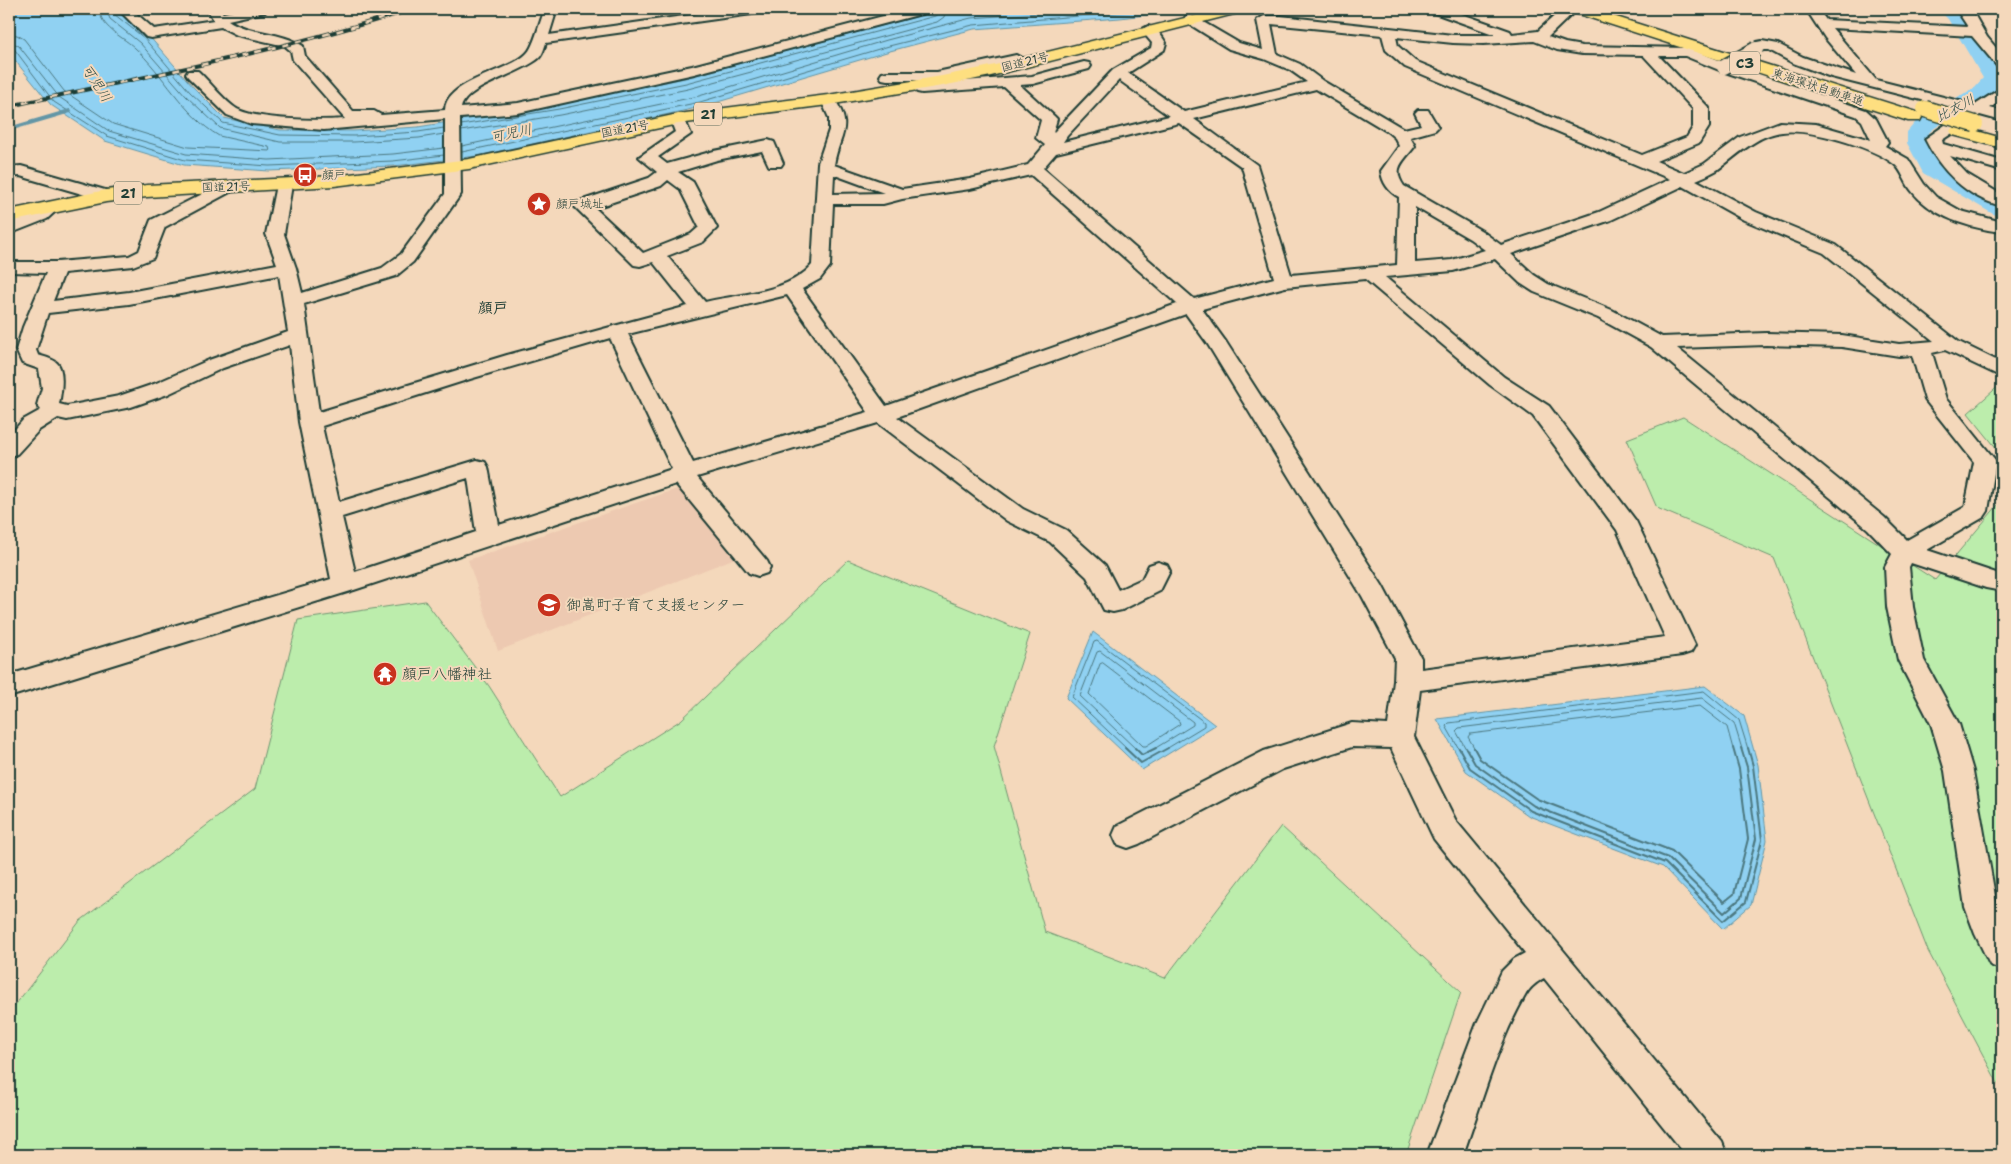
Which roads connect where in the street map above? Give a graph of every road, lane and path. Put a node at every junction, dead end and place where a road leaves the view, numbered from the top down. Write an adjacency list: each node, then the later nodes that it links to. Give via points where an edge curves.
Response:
1 (124, 9): 12 (street, via 151,34)
2 (260, 9): 12 (street)
3 (552, 9): 20 (street)
4 (759, 9): 20 (street)
5 (924, 9): 37 (street, via 618,88 518,108)
6 (1237, 9): 13 (highway, 国道21号 / 21)
7 (1437, 9): 19 (street)
8 (1572, 9): 18 (street); 39 (highway, 東海環状自動車道 / C3)
9 (1606, 9): 39 (highway, 東海環状自動車道 / C3)
10 (1812, 9): 14 (street)
11 (1962, 9): 16 (street)
12 (218, 16): 37 (street, via 235,30 287,40 298,49 298,57 349,115 380,116)
13 (1190, 19): 15 (highway, 国道21号 / 21); 22 (street, via 1234,46)
14 (1823, 24): 16 (street); 33 (street)
15 (1148, 30): 28 (street, via 1159,43 1157,50); 30 (highway, 国道21号 / 21, via 991,71)
16 (1977, 32): 24 (street)
17 (1388, 33): 19 (street, via 1453,39); 22 (street, via 1264,20); 50 (street, via 1391,47 1410,64)
18 (1536, 37): 19 (street); 21 (street, via 1562,48)
19 (1518, 39)
20 (540, 40): 37 (street, via 535,54 460,95)
21 (1648, 52): 26 (street, via 1687,52); 50 (street, via 1702,108 1701,127 1693,140)
22 (1269, 56): 32 (street, via 1295,67)
23 (1016, 59): 30 (street)
24 (2002, 63)
25 (1084, 66): 31 (street, via 1033,80)
26 (1724, 67): 33 (street, bridge, via 1762,46 1773,47 1798,60); 47 (street, via 1860,113 1868,119 1880,142)
27 (193, 74): 37 (street, via 232,112 251,118 346,125)
28 (1118, 74): 42 (street); 48 (street)
29 (887, 76): 30 (street)
30 (940, 79): 34 (highway, 国道21号 / 21)
31 (1008, 83): 34 (street, via 922,89); 48 (street, via 1049,119 1044,138)
32 (1318, 84): 42 (street); 45 (street)
33 (1872, 84): 41 (street)
34 (917, 86): 36 (highway, 国道21号 / 21)
35 (2002, 94): 41 (street)
36 (828, 100): 43 (highway, 国道21号 / 21); 55 (street, via 837,118 837,130)
37 (453, 109): 52 (street)
38 (1423, 113): 45 (street, via 1430,127)
39 (1919, 113): 41 (highway, 東海環状自動車道 / C3, bridge); 46 (highway, 東海環状自動車道 / C3, via 1959,131)
40 (2002, 116): 41 (street)
41 (1976, 117): 44 (highway, 東海環状自動車道 / C3); 49 (street, via 1933,139)
42 (1184, 118): 48 (street); 77 (street, via 1248,165)
43 (678, 119): 52 (highway, 国道21号 / 21); 56 (street, via 683,134 647,157)
44 (2002, 131)
45 (1401, 135): 63 (street, via 1407,146 1388,173 1398,190)
46 (2002, 144)
47 (1873, 146): 58 (street, via 1816,128 1780,128 1746,140 1710,167); 68 (street, via 1902,162 1930,201 1955,215)
48 (1052, 147): 54 (street)
49 (1937, 147): 53 (street); 65 (street, via 1947,166 1972,186)
50 (1641, 161): 58 (street)
51 (775, 163): 56 (street, via 768,145 714,156)
52 (453, 164): 59 (highway, 国道21号 / 21, via 380,177); 79 (street, via 453,194 407,258 389,272)
53 (2002, 166)
54 (1034, 168): 61 (street, via 953,187); 80 (street)
55 (826, 169): 61 (street); 64 (street)
56 (667, 171): 71 (street, via 687,186 708,228 697,238); 71 (street, via 655,182 583,206 640,260)
57 (9, 172): 62 (street, via 21,170)
58 (1684, 180): 70 (street, via 1605,216); 86 (street, via 1750,216 1830,249)
59 (284, 185): 60 (highway, 国道21号 / 21); 74 (street, via 275,234)
60 (218, 187): 62 (highway, 国道21号 / 21); 73 (street, via 158,224 147,254 133,260)
61 (900, 194): 64 (street, via 883,199)
62 (106, 196): 66 (highway, 国道21号 / 21)
63 (1407, 196): 70 (street, via 1455,222); 75 (street)
64 (826, 199): 78 (street, via 821,266 807,281)
65 (2002, 201)
66 (51, 207): 67 (highway, 国道21号 / 21); 69 (street)
67 (9, 216)
68 (2002, 227)
69 (9, 229)
70 (1499, 252): 75 (street, via 1453,265); 85 (street, via 1541,288 1605,314)
71 (656, 254): 82 (street)
72 (9, 267): 73 (street)
73 (57, 268): 81 (street)
74 (287, 268): 79 (street); 81 (street, via 129,298)
75 (1406, 268): 76 (street)
76 (1370, 273): 77 (street); 101 (street, via 1498,381 1541,411 1628,527 1682,645)
77 (1284, 281): 80 (street)
78 (791, 287): 82 (street); 90 (street)
79 (294, 301): 84 (street)
80 (1190, 306): 90 (street); 101 (street, via 1216,342 1372,592 1408,658)
81 (42, 308): 89 (street, via 26,350 29,359 49,366 52,388 48,405)
82 (700, 309): 83 (street)
83 (617, 332): 91 (street, via 476,369); 93 (street)
84 (299, 335): 89 (street, via 123,402 67,413); 91 (street)
85 (1658, 343): 87 (street, via 1801,339 1842,341 1886,349); 96 (street, via 1876,523)
86 (1952, 346): 87 (street); 88 (street)
87 (1920, 349): 96 (street, via 1936,400 1985,461 1976,511)
88 (2002, 372)
89 (54, 411): 92 (street, via 30,425)
90 (881, 415): 93 (street); 98 (street, via 1015,515 1058,536 1096,571 1113,603 1151,585)
91 (310, 422): 94 (street)
92 (9, 449)
93 (684, 473): 95 (street); 97 (street, via 686,481)
94 (330, 513): 95 (street, via 477,467); 100 (street)
95 (489, 537): 100 (street)
96 (1905, 552): 99 (street); 105 (street, via 1897,567 1900,607 1911,660 1945,724 1959,771 1981,907)
97 (758, 567)
98 (1158, 570)
99 (2002, 582)
100 (345, 584): 102 (street)
101 (1408, 681): 103 (street)
102 (9, 686)
103 (1400, 737): 104 (street, via 1352,736 1274,760); 106 (street, via 1445,830)
104 (1128, 835)
105 (2002, 954)
106 (1549, 958): 107 (street, via 1526,970 1514,984 1489,1035); 108 (street)
107 (1445, 1155)
108 (1709, 1155)

